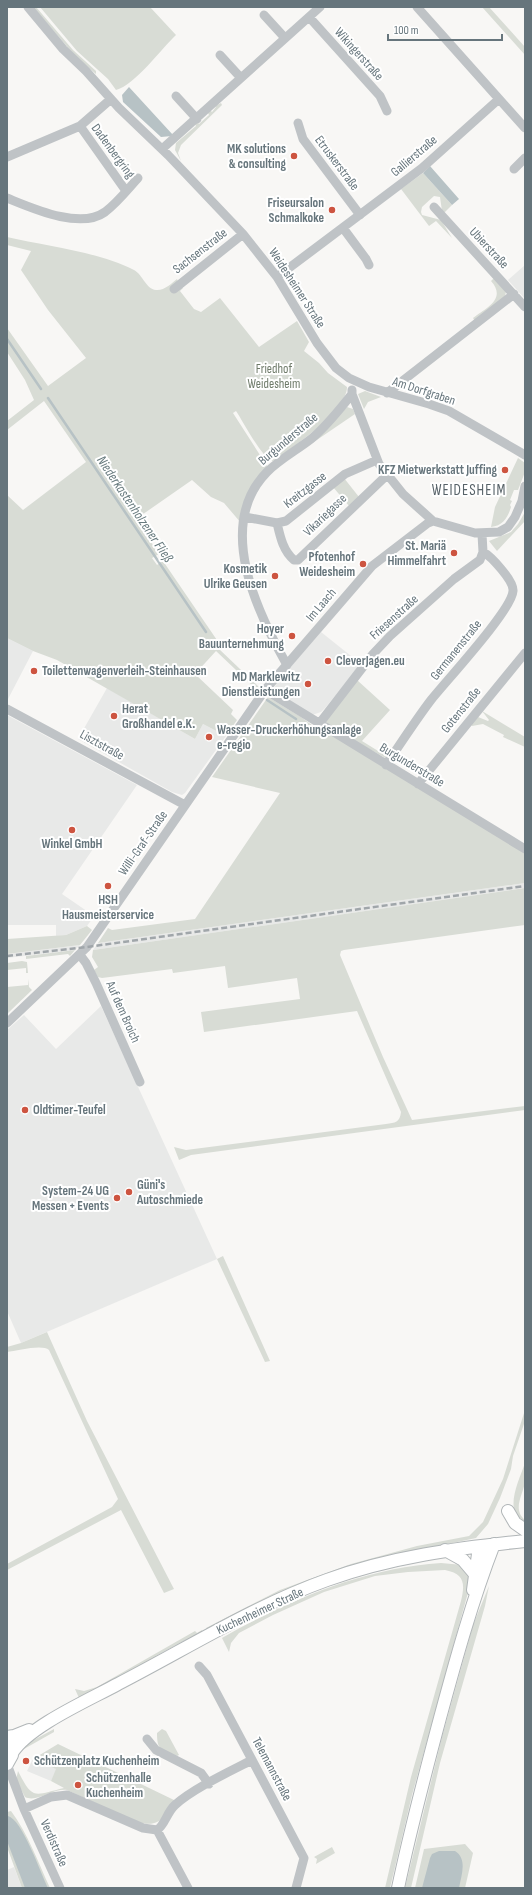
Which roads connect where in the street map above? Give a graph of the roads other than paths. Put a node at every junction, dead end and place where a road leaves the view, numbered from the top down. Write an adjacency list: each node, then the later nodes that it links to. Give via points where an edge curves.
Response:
1 (28, 7): 10 (street, Weidesheimer Straße, via 63,49)
2 (320, 7): 5 (street)
3 (417, 7): 11 (street)
4 (264, 15): 6 (street)
5 (308, 17): 6 (street); 12 (street, Wikingerstraße, via 380,96)
6 (285, 38): 8 (street)
7 (220, 55): 8 (street)
8 (241, 78): 13 (street)
9 (176, 96): 13 (street)
10 (111, 99): 15 (street, Dadenbergring); 17 (street, Weidesheimer Straße)
11 (499, 99): 16 (street); 25 (street, Gallierstraße, via 422,168)
12 (386, 111)
13 (197, 119): 17 (street)
14 (298, 123): 25 (street, Etruskerstraße, via 303,139)
15 (80, 126): 18 (street, Dadenbergring); 22 (street, Dadenbergring)
16 (525, 128)
17 (162, 148): 27 (street, Weidesheimer Straße)
18 (7, 157)
19 (525, 158): 20 (street)
20 (514, 169)
21 (138, 178): 22 (street, Dadenbergring)
22 (126, 191): 23 (street, Dadenbergring, via 101,214 81,219 45,212)
23 (7, 198)
24 (434, 207): 31 (street, Ubierstraße)
25 (360, 215): 26 (street, Gallierstraße)
26 (343, 228): 28 (street); 29 (street, Gallierstraße)
27 (243, 234): 29 (street, Weidesheimer Straße); 30 (street, Sachsenstraße)
28 (369, 266)
29 (277, 277): 33 (street, Weidesheimer Straße, via 326,357 336,368)
30 (174, 288)
31 (514, 294): 32 (street, Ubierstraße); 34 (street)
32 (525, 307)
33 (354, 380): 34 (street, Am Dorfgraben); 35 (street)
34 (387, 393): 36 (street, Am Dorfgraben, via 449,411)
35 (352, 394): 37 (street); 41 (street, Burgunderstraße, via 320,430 262,477 251,494)
36 (525, 455)
37 (377, 460): 38 (street); 43 (street, Kreitzgasse, via 350,471 286,521)
38 (387, 475): 42 (street, via 406,498); 43 (street, Vikariegasse, via 298,560 294,560 288,554)
39 (525, 486): 40 (street)
40 (523, 499): 44 (street, via 515,517 505,529 495,534)
41 (245, 517): 43 (street, Kreitzgasse); 47 (street, Burgunderstraße, via 243,548 251,586 264,622)
42 (433, 521): 44 (street); 47 (street, Im Laach, via 372,566)
43 (277, 523)
44 (482, 534): 45 (street)
45 (483, 552): 50 (street, Friesenstraße, via 476,564 390,636); 51 (street, Germanenstraße, via 490,556 511,583 512,596)
46 (525, 653): 52 (street, Gotenstraße)
47 (287, 665): 48 (street, Willi-Graf-Straße)
48 (265, 690): 50 (street, Burgunderstraße); 53 (street, Willi-Graf-Straße)
49 (7, 709): 53 (street, Lisztstraße)
50 (319, 724): 51 (street, Burgunderstraße)
51 (386, 765): 52 (street, Burgunderstraße)
52 (418, 784): 54 (street, Burgunderstraße)
53 (184, 805): 55 (street, Willi-Graf-Straße)
54 (525, 849)
55 (80, 955): 56 (street, Willi-Graf-Straße); 57 (street, Auf dem Broich, via 96,983)
56 (7, 1023)
57 (140, 1082)
58 (508, 1511): 59 (main road, via 515,1523)
59 (525, 1530)
60 (525, 1541): 61 (main road, Kuchenheimer Straße)
61 (512, 1542): 62 (main road, Kuchenheimer Straße); 65 (main road)
62 (494, 1544): 63 (main road, Kuchenheimer Straße); 65 (main road)
63 (481, 1546): 64 (main road, Kuchenheimer Straße); 66 (main road)
64 (445, 1550): 66 (main road, via 463,1560); 69 (main road, Kuchenheimer Straße, via 326,1580 217,1630)
65 (486, 1566): 67 (main road)
66 (474, 1573): 67 (main road)
67 (472, 1608): 82 (main road, via 415,1812)
68 (199, 1666): 73 (street, Telemannstraße, via 207,1675)
69 (56, 1718): 70 (main road, Kuchenheimer Straße); 72 (main road, Kuchenheimer Straße, via 26,1738)
70 (7, 1738): 72 (main road)
71 (147, 1739): 76 (street, via 156,1750 201,1773)
72 (12, 1753): 74 (main road, Kuchenheimer Straße)
73 (252, 1760): 76 (street); 81 (street, Telemannstraße, via 304,1858)
74 (7, 1764): 77 (street, Verdistraße)
75 (7, 1784): 77 (street, Verdistraße)
76 (209, 1784): 78 (street, via 174,1806)
77 (24, 1809): 78 (street, via 51,1797 67,1795); 79 (street, Verdistraße)
78 (154, 1830): 80 (street)
79 (60, 1888)
80 (188, 1888)
81 (296, 1888)
82 (398, 1888)

